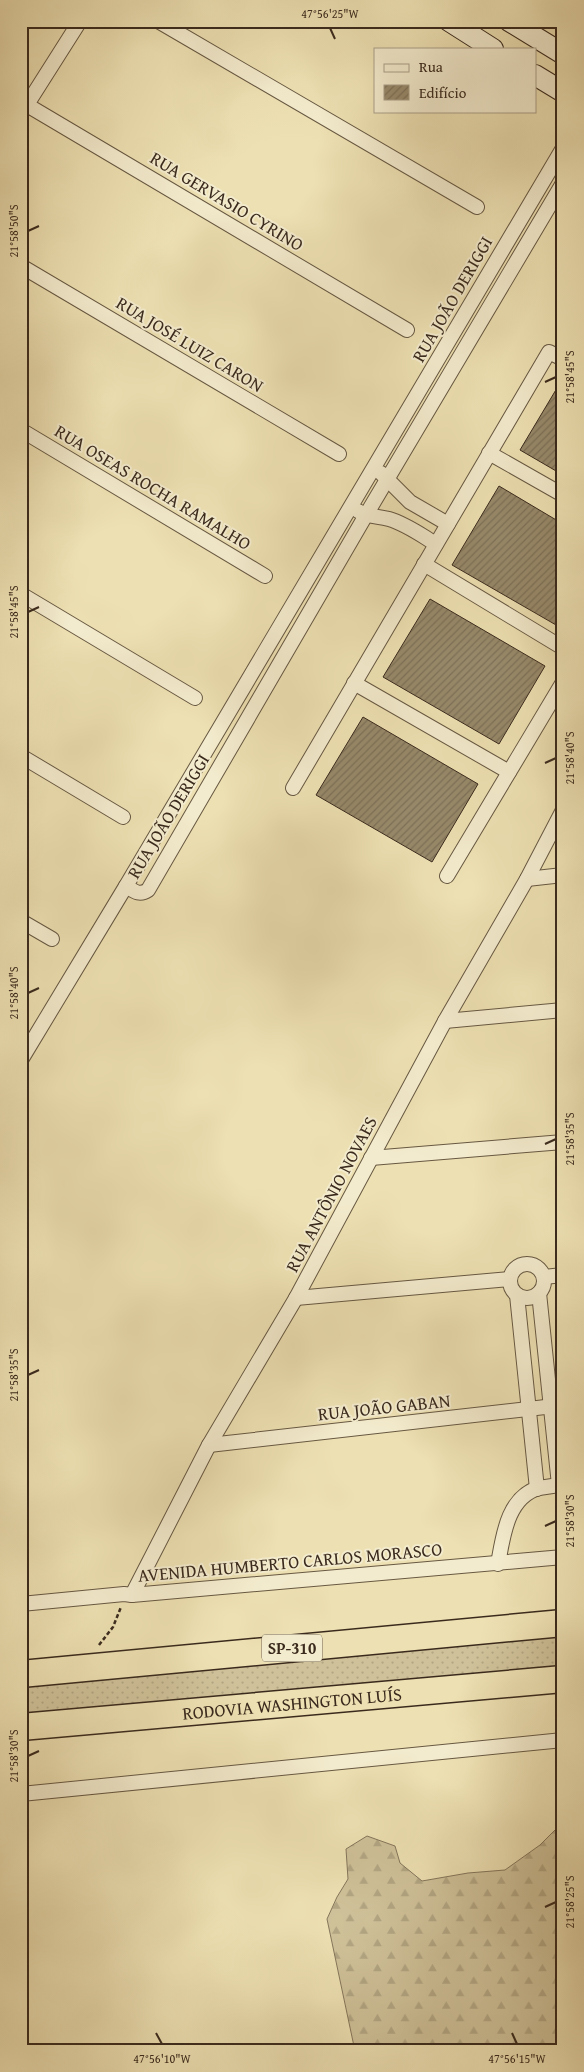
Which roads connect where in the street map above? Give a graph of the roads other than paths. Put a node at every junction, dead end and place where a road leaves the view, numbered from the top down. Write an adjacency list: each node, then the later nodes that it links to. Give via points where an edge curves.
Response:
1 (80, 21): 9 (street)
2 (158, 21): 12 (street)
3 (449, 21): 5 (street)
4 (509, 21): 6 (street)
5 (491, 48)
6 (563, 54)
7 (536, 76): 8 (street)
8 (563, 92)
9 (24, 109): 14 (street, RUA GERVASIO CYRINO)
10 (563, 148): 19 (street, RUA JOÃO DERIGGI)
11 (563, 183): 20 (street, RUA JOÃO DERIGGI)
12 (477, 207)
13 (21, 266): 18 (street, RUA JOSÉ LUIZ CARON)
14 (408, 330)
15 (563, 360): 17 (street, via 549,352)
16 (21, 430): 27 (street, RUA OSEAS ROCHA RAMALHO)
17 (489, 453): 21 (street); 24 (street)
18 (339, 454)
19 (374, 469): 20 (street); 22 (street, RUA JOÃO DERIGGI)
20 (388, 478): 23 (street, RUA JOÃO DERIGGI); 24 (street, via 410,502)
21 (563, 495)
22 (351, 507): 23 (street); 41 (street, RUA JOÃO DERIGGI)
23 (366, 515): 25 (street, via 389,519); 41 (street, RUA JOÃO DERIGGI, via 148,890 137,894)
24 (448, 524): 25 (street)
25 (436, 544): 26 (street)
26 (424, 564): 29 (street); 31 (street)
27 (265, 576)
28 (21, 594): 32 (street)
29 (563, 648)
30 (563, 682): 34 (street)
31 (354, 683): 34 (street); 35 (street)
32 (195, 698)
33 (21, 756): 37 (street)
34 (509, 772): 39 (street)
35 (293, 788)
36 (563, 810): 40 (street, RUA ANTÔNIO NOVAES)
37 (123, 817)
38 (563, 875): 40 (street)
39 (447, 876)
40 (527, 879): 45 (street, RUA ANTÔNIO NOVAES)
41 (126, 886): 46 (street)
42 (21, 921): 43 (street)
43 (52, 939)
44 (563, 1010): 45 (street)
45 (445, 1021): 48 (street, RUA ANTÔNIO NOVAES)
46 (21, 1060)
47 (563, 1142): 48 (street)
48 (371, 1158): 54 (street, RUA ANTÔNIO NOVAES)
49 (563, 1275): 50 (street)
50 (544, 1277): 51 (street, via 537,1267 526,1264 515,1269); 52 (street)
51 (510, 1279): 53 (street); 54 (street)
52 (539, 1293): 53 (street, via 528,1298); 55 (street)
53 (518, 1295): 56 (street)
54 (296, 1298): 57 (street, RUA ANTÔNIO NOVAES)
55 (558, 1406): 56 (street, RUA JOÃO GABAN); 58 (street)
56 (530, 1409): 57 (street, RUA JOÃO GABAN); 59 (street)
57 (209, 1445): 62 (street, RUA ANTÔNIO NOVAES)
58 (561, 1487): 59 (street)
59 (537, 1489): 61 (street, via 521,1500 509,1517)
60 (563, 1558): 61 (street, AVENIDA HUMBERTO CARLOS MORASCO)
61 (498, 1564): 62 (street, AVENIDA HUMBERTO CARLOS MORASCO)
62 (128, 1594): 63 (street, AVENIDA HUMBERTO CARLOS MORASCO)
63 (21, 1604)
64 (563, 1623): 65 (highway, SP-310)
65 (21, 1674)
66 (563, 1678): 67 (highway, RODOVIA WASHINGTON LUÍS)
67 (21, 1727)
68 (563, 1740): 69 (street)
69 (21, 1794)

